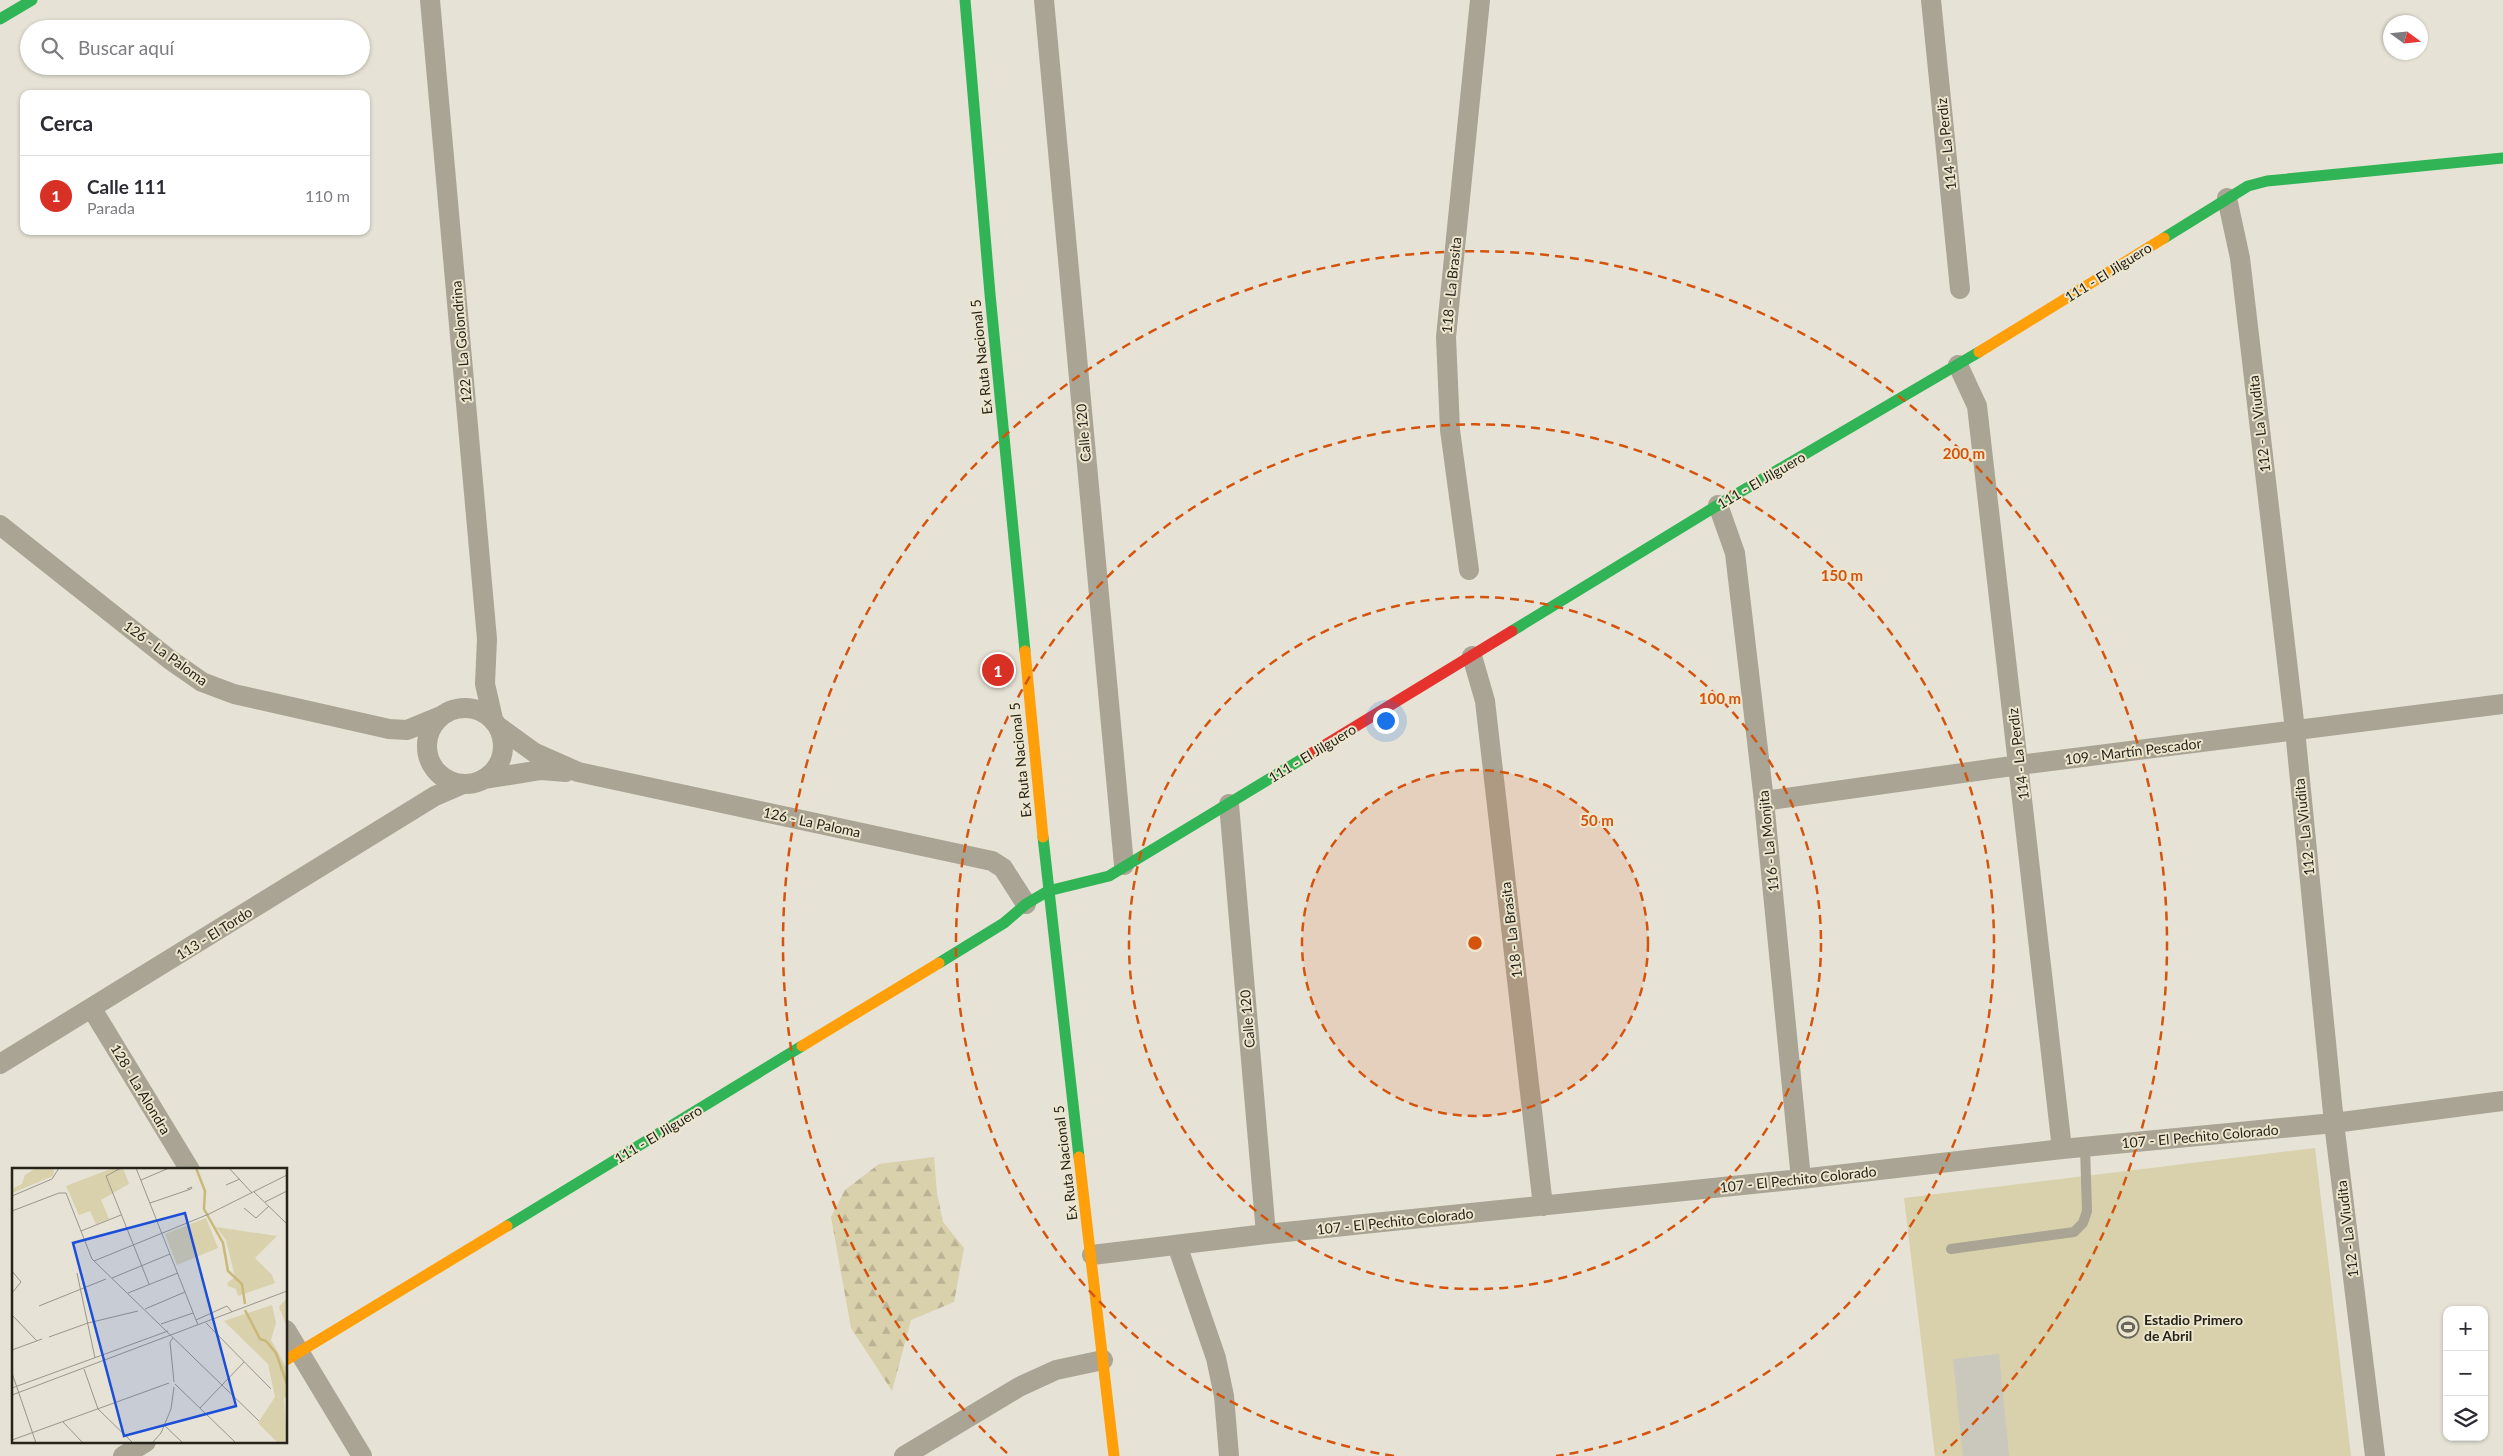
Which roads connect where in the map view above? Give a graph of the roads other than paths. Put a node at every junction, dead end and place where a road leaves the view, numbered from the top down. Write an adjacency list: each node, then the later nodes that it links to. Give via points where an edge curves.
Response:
1 (32, 0): 7 (street)
2 (430, 0): 16 (street, 122 - La Golondrina, via 487,639)
3 (965, 0): 32 (street, Ex Ruta Nacional 5)
4 (1044, 0): 31 (street, Calle 120)
5 (1480, 0): 14 (street, 118 - La Brasita, via 1446,337 1450,430)
6 (1931, 0): 10 (street, 114 - La Perdiz)
7 (0, 19)
8 (2503, 158): 9 (street, 111 - El Jilguero, via 2267,181 2248,186)
9 (2227, 198): 11 (street, 111 - El Jilguero); 22 (street, 112 - La Viudita, via 2241,268)
10 (1960, 289)
11 (1958, 365): 12 (street, 111 - El Jilguero); 24 (street, 114 - La Perdiz, via 1977,406)
12 (1718, 505): 15 (street, 111 - El Jilguero); 29 (street, 116 - La Monjita, via 1735,553)
13 (0, 525): 21 (street, 126 - La Paloma, via 202,682 234,694)
14 (1469, 570)
15 (1472, 656): 30 (street, 111 - El Jilguero); 42 (street, 118 - La Brasita, via 1485,701)
16 (486, 684): 18 (street); 20 (street, 122 - La Golondrina)
17 (2503, 704): 22 (street, 109 - Martín Pescador)
18 (465, 707): 19 (street); 20 (street, via 476,709)
19 (441, 716): 21 (street, 126 - La Paloma, via 407,730); 23 (street, via 428,735)
20 (496, 723): 25 (street, 126 - La Paloma, via 535,753); 26 (street, via 504,750 494,771)
21 (389, 730): 23 (street, 126 - La Paloma, via 409,739)
22 (2294, 730): 24 (street, 109 - Martín Pescador); 37 (street, 112 - La Viudita)
23 (432, 764): 27 (street, via 452,782); 28 (street)
24 (2020, 765): 29 (street, 109 - Martín Pescador); 39 (street, 114 - La Perdiz)
25 (578, 772): 26 (street, 126 - La Paloma, via 541,770); 33 (street, 126 - La Paloma, via 992,861 1003,868)
26 (485, 778): 27 (street)
27 (462, 784): 28 (street, 113 - El Tordo)
28 (427, 800): 34 (street, 113 - El Tordo)
29 (1764, 801): 41 (street, 116 - La Monjita)
30 (1229, 804): 31 (street, 111 - El Jilguero); 43 (street, Calle 120)
31 (1124, 865): 32 (street, 111 - El Jilguero, via 1109,876)
32 (1048, 891): 33 (street, 111 - El Jilguero); 46 (street, Ex Ruta Nacional 5)
33 (1026, 904): 48 (street, 111 - El Jilguero, via 1004,923)
34 (92, 1008): 35 (street, 113 - El Tordo); 40 (street, 128 - La Alondra)
35 (0, 1064)
36 (2503, 1101): 37 (street, 107 - El Pechito Colorado)
37 (2334, 1123): 38 (street, 107 - El Pechito Colorado); 56 (street, 112 - La Viudita)
38 (2085, 1147): 39 (street, 107 - El Pechito Colorado); 45 (lane, via 2087,1211 2083,1223 2074,1232)
39 (2062, 1148): 41 (street, 107 - El Pechito Colorado)
40 (189, 1168)
41 (1801, 1180): 42 (street, 107 - El Pechito Colorado)
42 (1543, 1206): 43 (street, 107 - El Pechito Colorado)
43 (1266, 1234): 44 (street, 107 - El Pechito Colorado)
44 (1177, 1245): 46 (street, 107 - El Pechito Colorado); 55 (street, via 1216,1358 1224,1396)
45 (1951, 1248)
46 (1092, 1255): 49 (street, Ex Ruta Nacional 5)
47 (288, 1337): 48 (street)
48 (293, 1356): 52 (street)
49 (1103, 1360): 53 (street, via 1056,1370 1019,1387); 54 (street, Ex Ruta Nacional 5)
50 (143, 1444): 51 (street)
51 (122, 1456)
52 (362, 1456)
53 (904, 1456)
54 (1114, 1456)
55 (1229, 1456)
56 (2375, 1456)

